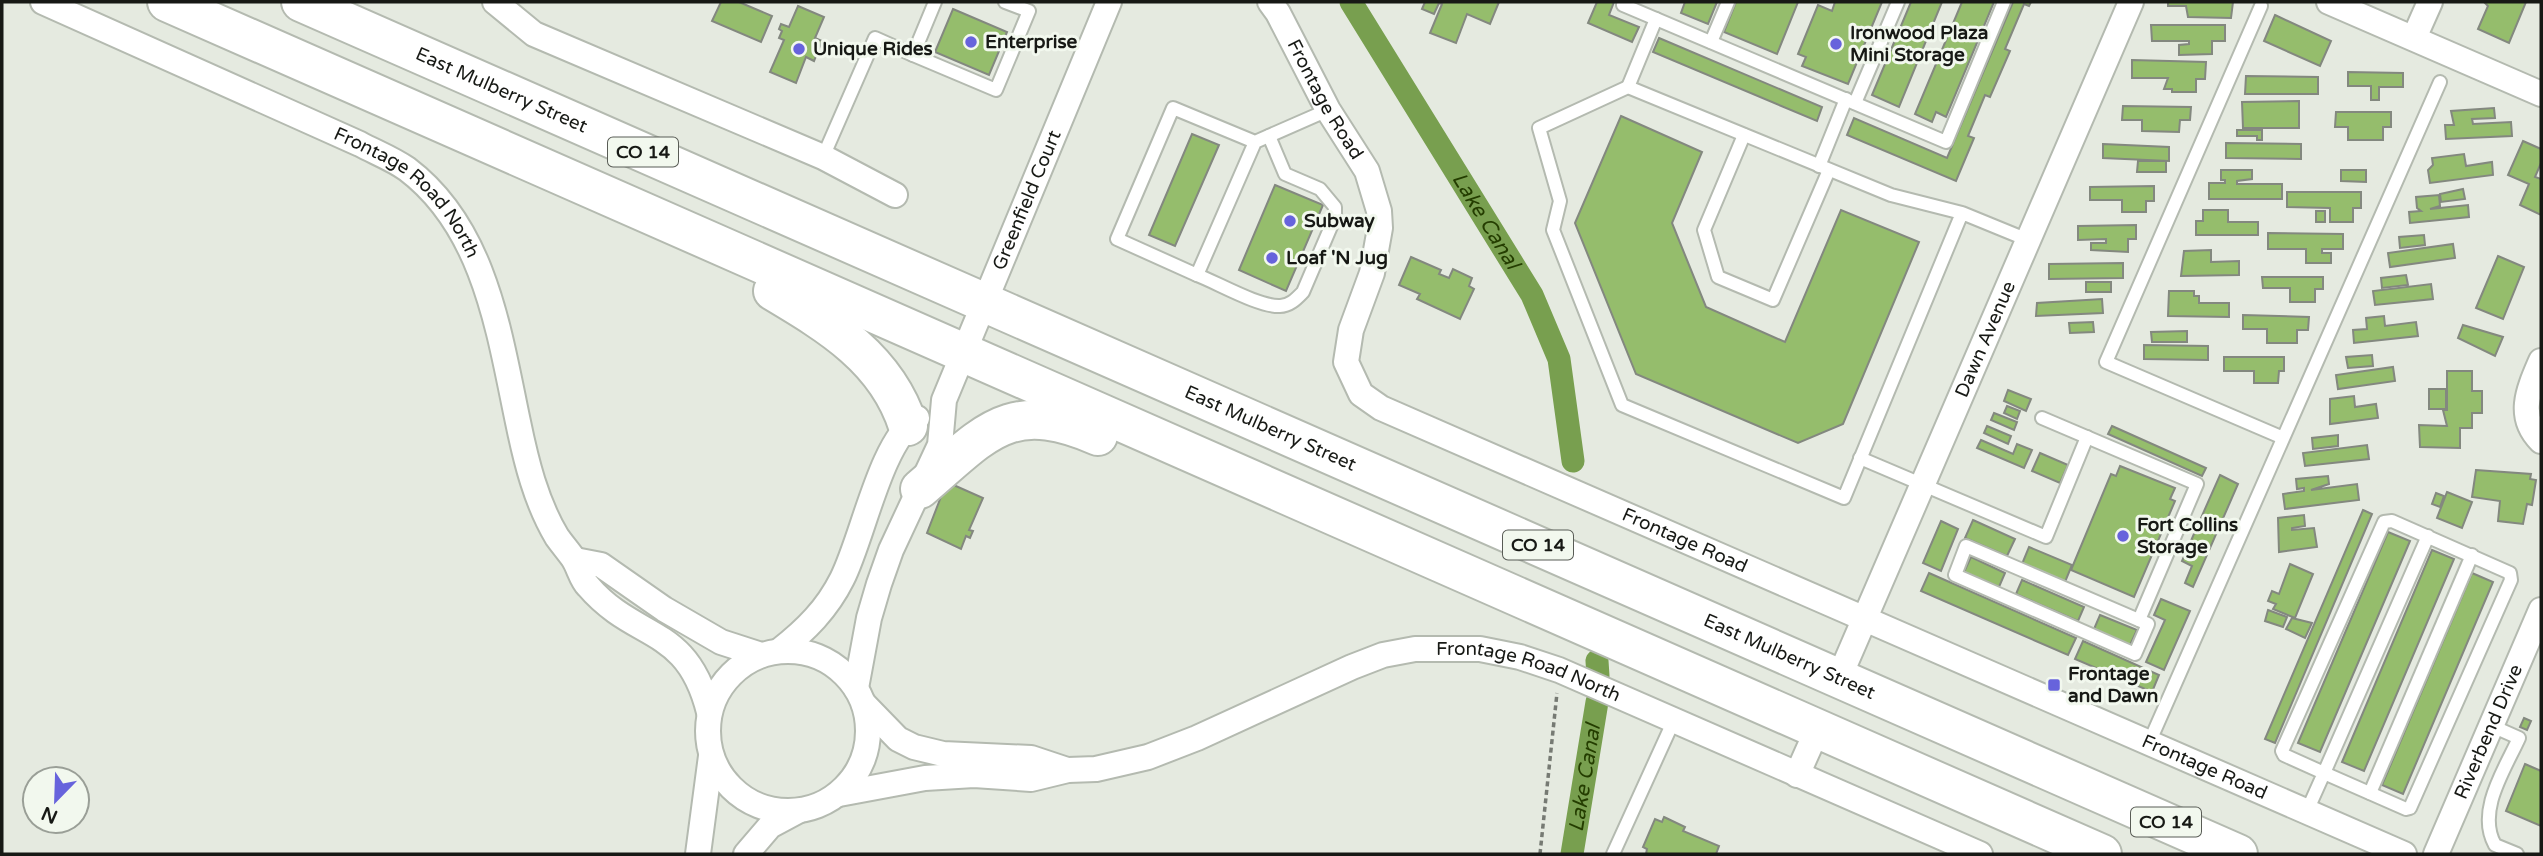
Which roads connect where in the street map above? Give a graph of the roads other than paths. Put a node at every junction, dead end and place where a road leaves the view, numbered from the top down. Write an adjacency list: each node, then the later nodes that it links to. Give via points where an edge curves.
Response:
1 (43, 2): 51 (street, Frontage Road North, via 360,144 407,169 439,202 463,235 482,275 496,315 539,502)
2 (167, 2): 31 (highway, CO 14)
3 (301, 2): 36 (highway, East Mulberry Street / CO 14)
4 (495, 2): 29 (street, via 534,34)
5 (935, 2): 20 (lane)
6 (1005, 2): 20 (lane, via 1029,12 996,90)
7 (1109, 2): 36 (street, Greenfield Court)
8 (1270, 2): 25 (street, Frontage Road)
9 (1624, 2): 17 (lane)
10 (1728, 2): 19 (lane)
11 (1898, 2): 24 (lane)
12 (2004, 2): 24 (lane, via 1946,142)
13 (2131, 2): 34 (street, Dawn Avenue)
14 (2329, 2): 18 (street)
15 (2430, 2): 18 (street)
16 (2261, 6): 43 (lane, via 2106,362)
17 (1656, 19): 19 (lane); 22 (lane)
18 (2414, 38): 23 (street)
19 (1711, 42): 24 (lane)
20 (913, 55): 29 (lane, via 875,38)
21 (2440, 82): 43 (lane)
22 (1628, 87): 26 (lane); 45 (lane, via 1539,128 1560,201 1553,230 1622,405 1844,498)
23 (2541, 94)
24 (1851, 101): 30 (lane)
25 (1328, 110): 27 (lane); 53 (street, Frontage Road, via 1367,171 1379,211 1373,273 1346,345 1346,362 1361,394 1381,408)
26 (1744, 135): 30 (lane); 30 (lane, via 1704,230 1718,277 1773,300)
27 (1269, 136): 28 (lane); 35 (lane, via 1285,174 1320,189 1335,207 1335,217 1303,292 1282,307)
28 (1255, 142): 35 (lane); 35 (lane, via 1173,108 1117,239)
29 (823, 157): 32 (street)
30 (1824, 168): 33 (lane, via 1891,195)
31 (569, 179): 37 (highway, CO 14); 41 (highway, via 639,230 769,288 827,325 881,373 899,397)
32 (895, 195)
33 (1962, 213): 34 (lane); 45 (lane)
34 (2028, 240): 46 (street, Dawn Avenue)
35 (1197, 275)
36 (985, 303): 37 (street, Greenfield Court); 56 (highway, East Mulberry Street / CO 14)
37 (963, 354): 39 (street, Greenfield Court); 48 (highway, CO 14)
38 (2541, 361): 44 (street, via 2526,397 2530,426)
39 (944, 400): 41 (street); 47 (street, via 940,445)
40 (2042, 418): 42 (lane)
41 (908, 426): 55 (street, via 890,455 843,577 810,626)
42 (2087, 437): 46 (lane, via 2046,537); 54 (lane, via 2197,484)
43 (2281, 437): 62 (lane)
44 (2541, 441)
45 (1860, 458): 46 (lane)
46 (1923, 483): 53 (street, Dawn Avenue)
47 (919, 489): 48 (highway, via 985,435 1008,423 1035,417 1082,429 1251,502); 57 (street, via 869,618)
48 (1341, 519): 61 (highway, CO 14)
49 (2428, 536): 50 (lane); 65 (lane); 65 (lane, via 2384,522 2283,751)
50 (2472, 555): 67 (lane); 67 (lane, via 2510,573 2511,580 2410,808)
51 (575, 560): 55 (street, via 601,565 721,642); 58 (street, Frontage Road North, via 586,585 608,605 675,647 686,659 703,689)
52 (2541, 610): 60 (street, Riverbend Drive)
53 (1864, 620): 56 (street, Dawn Avenue); 62 (street, Frontage Road)
54 (2139, 620): 54 (lane, via 2148,624 2135,654 1955,575 1966,547)
55 (770, 653): 57 (street, via 806,653 831,663); 58 (street, via 731,673)
56 (1839, 678): 76 (highway, East Mulberry Street / CO 14)
57 (860, 696): 64 (street, via 898,739 914,747 943,754 1031,758); 68 (street, via 868,740 854,777)
58 (709, 712): 63 (street, via 706,734)
59 (1674, 720): 64 (street, Frontage Road North, via 1520,657 1480,649 1426,648 1383,655 1148,757 1096,769); 66 (street, Frontage Road North); 73 (lane)
60 (2492, 726): 78 (street, Riverbend Drive); 79 (lane, via 2519,738 2491,800 2487,827 2495,845)
61 (1818, 728): 66 (street); 75 (highway, CO 14)
62 (2149, 743): 70 (street, Frontage Road)
63 (711, 756): 69 (street, via 735,793 755,805); 71 (street)
64 (1068, 770): 68 (street, via 1031,779 925,778)
65 (2324, 773): 67 (lane); 70 (lane)
66 (1797, 775): 74 (street, Frontage Road North)
67 (2370, 793)
68 (839, 794): 69 (street)
69 (798, 811): 72 (street, via 770,826)
70 (2307, 811): 77 (street, Frontage Road)
71 (698, 854)
72 (746, 854)
73 (1614, 854)
74 (1980, 854)
75 (2102, 854)
76 (2238, 854)
77 (2404, 854)
78 (2436, 854)
79 (2517, 854)

